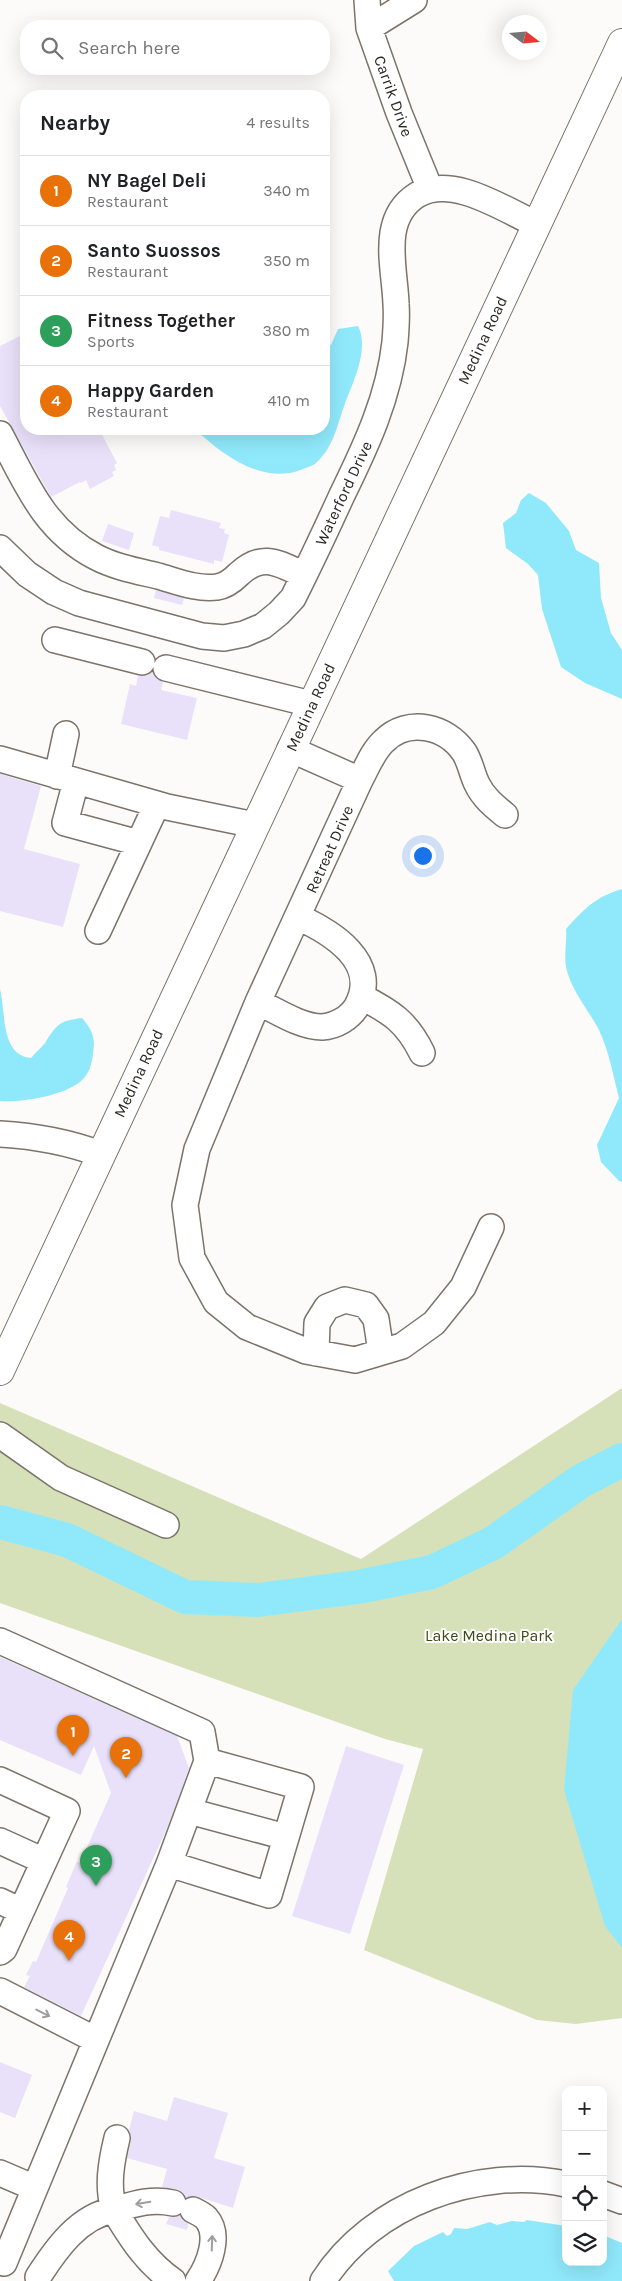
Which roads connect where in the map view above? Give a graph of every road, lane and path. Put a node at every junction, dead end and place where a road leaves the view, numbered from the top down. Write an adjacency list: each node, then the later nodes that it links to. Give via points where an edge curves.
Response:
1 (366, 0): 3 (street, Carrik Drive)
2 (414, 0): 3 (street)
3 (369, 28): 5 (street, Carrik Drive)
4 (619, 58): 6 (highway, Medina Road)
5 (430, 189): 6 (street, Waterford Drive, via 460,189); 9 (street, Waterford Drive, via 404,206 395,220 391,238 395,342 389,379 367,444)
6 (536, 224): 13 (highway, Medina Road)
7 (0, 434): 9 (street, via 39,507 55,527 98,558 204,588 231,582 249,565 260,561 272,561)
8 (0, 548): 9 (street, Waterford Drive, via 27,574 54,592 79,603 202,636 224,638 263,626 292,598)
9 (304, 575)
10 (55, 640): 11 (street)
11 (142, 662)
12 (166, 668): 13 (street)
13 (311, 704): 15 (highway, Medina Road)
14 (66, 734): 17 (street)
15 (290, 749): 18 (street); 21 (highway, Medina Road)
16 (0, 760): 17 (street)
17 (67, 778): 19 (street); 22 (street, via 65,823)
18 (360, 780): 20 (street, Retreat Drive, via 384,740 396,732 425,727 441,731 455,740 465,754 477,786); 23 (street, Retreat Drive)
19 (158, 804): 21 (street); 22 (street)
20 (505, 815)
21 (254, 826): 29 (highway, Medina Road)
22 (139, 843): 24 (street)
23 (298, 917): 25 (street, via 335,936 350,951 361,969); 26 (street, Retreat Drive)
24 (98, 931)
25 (362, 997): 26 (street, via 347,1018 321,1027); 27 (street, via 400,1020)
26 (258, 1002): 32 (street, Retreat Drive, via 198,1149 185,1205 192,1258 216,1302 246,1326)
27 (422, 1053)
28 (0, 1134): 29 (street, via 30,1136 79,1146)
29 (100, 1154): 33 (highway, Medina Road)
30 (491, 1227): 31 (street, via 463,1287 434,1323 402,1346)
31 (381, 1352): 32 (street, via 356,1360); 32 (street, via 376,1319 366,1305 345,1300 327,1307 317,1323)
32 (316, 1353)
33 (0, 1371)
34 (0, 1435): 35 (street, via 61,1478)
35 (166, 1525)
36 (0, 1641): 37 (street, via 202,1732)
37 (207, 1761): 39 (street); 40 (street, via 301,1787)
38 (0, 1780): 42 (street, via 67,1811)
39 (189, 1811): 40 (street); 43 (street)
40 (286, 1837): 43 (street, via 269,1895)
41 (0, 1841): 42 (street)
42 (44, 1861): 44 (street)
43 (169, 1864): 47 (street)
44 (10, 1906): 45 (street, via 4,1949)
45 (0, 1952)
46 (0, 1991): 47 (street, one-way to 47)
47 (96, 2040): 51 (street)
48 (117, 2138): 54 (street, via 110,2181)
49 (0, 2173): 51 (street)
50 (562, 2184): 59 (street, via 521,2180 485,2182 416,2202 364,2234 342,2255)
51 (35, 2188): 55 (street)
52 (607, 2195): 53 (street)
53 (622, 2201)
54 (114, 2210): 56 (street, via 89,2218 57,2248); 57 (street, via 143,2256); 58 (street, one-way to 54, via 211,2253 212,2229 206,2218 162,2201)
55 (2, 2262): 56 (street)
56 (42, 2279)
57 (173, 2281)
58 (198, 2281)
59 (323, 2281)

